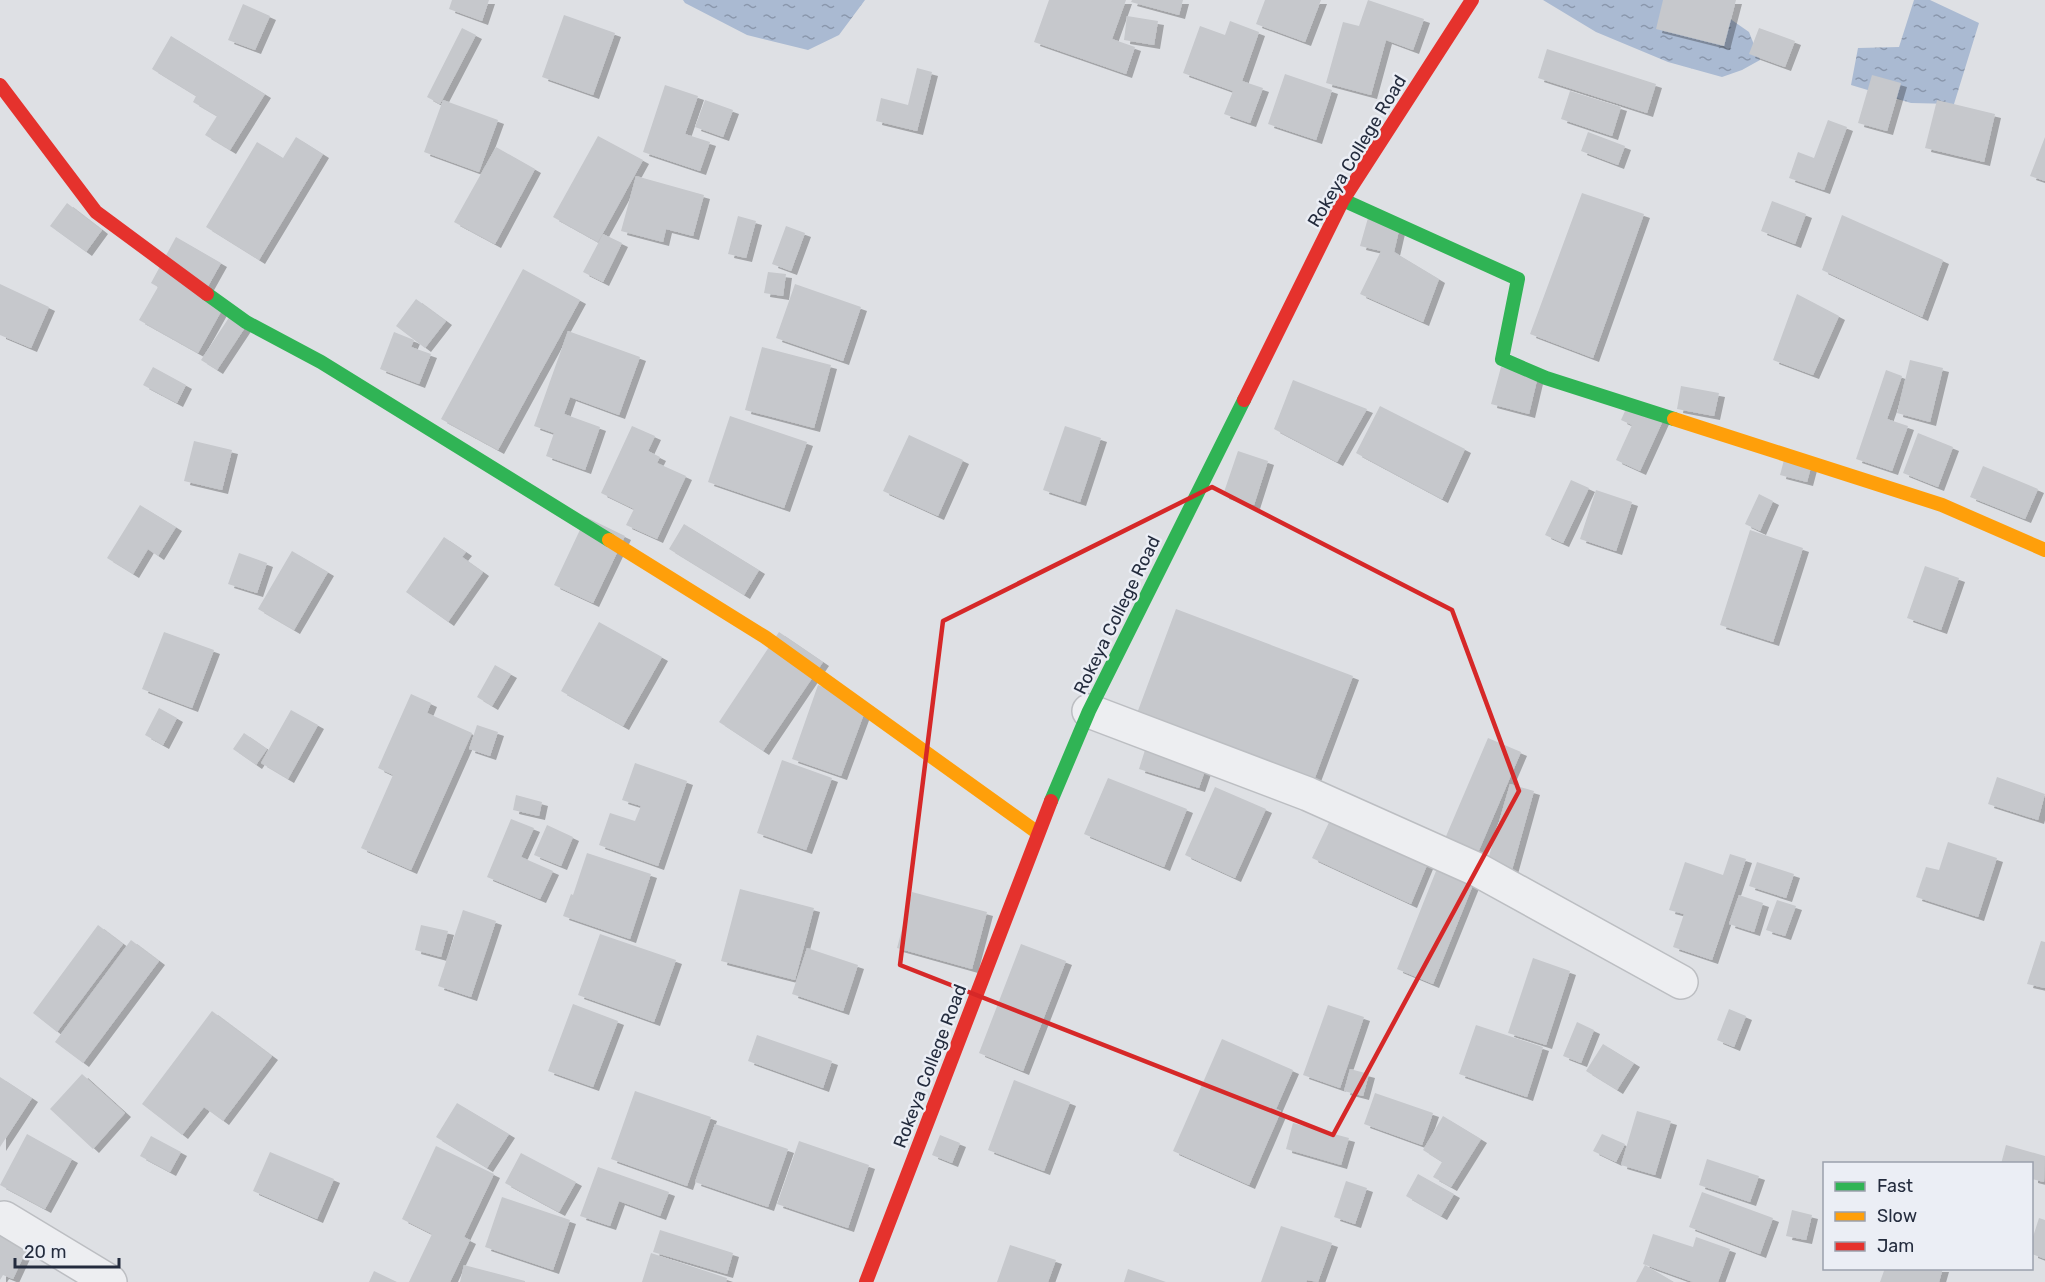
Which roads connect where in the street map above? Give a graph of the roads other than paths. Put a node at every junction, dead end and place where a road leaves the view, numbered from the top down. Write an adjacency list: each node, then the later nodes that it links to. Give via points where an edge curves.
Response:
1 (1472, 0): 3 (street, Rokeya College Road)
2 (0, 85): 6 (street, via 96,212 246,322 321,362 765,637)
3 (1343, 200): 4 (street, via 1518,279 1503,359 1546,378 1942,505); 5 (street, Rokeya College Road)
4 (2045, 550)
5 (1089, 711): 6 (street, Rokeya College Road); 7 (street, via 1308,794 1478,870)
6 (1038, 833): 10 (street, Rokeya College Road)
7 (1682, 982)
8 (4, 1218): 9 (street)
9 (110, 1282)
10 (866, 1282)

